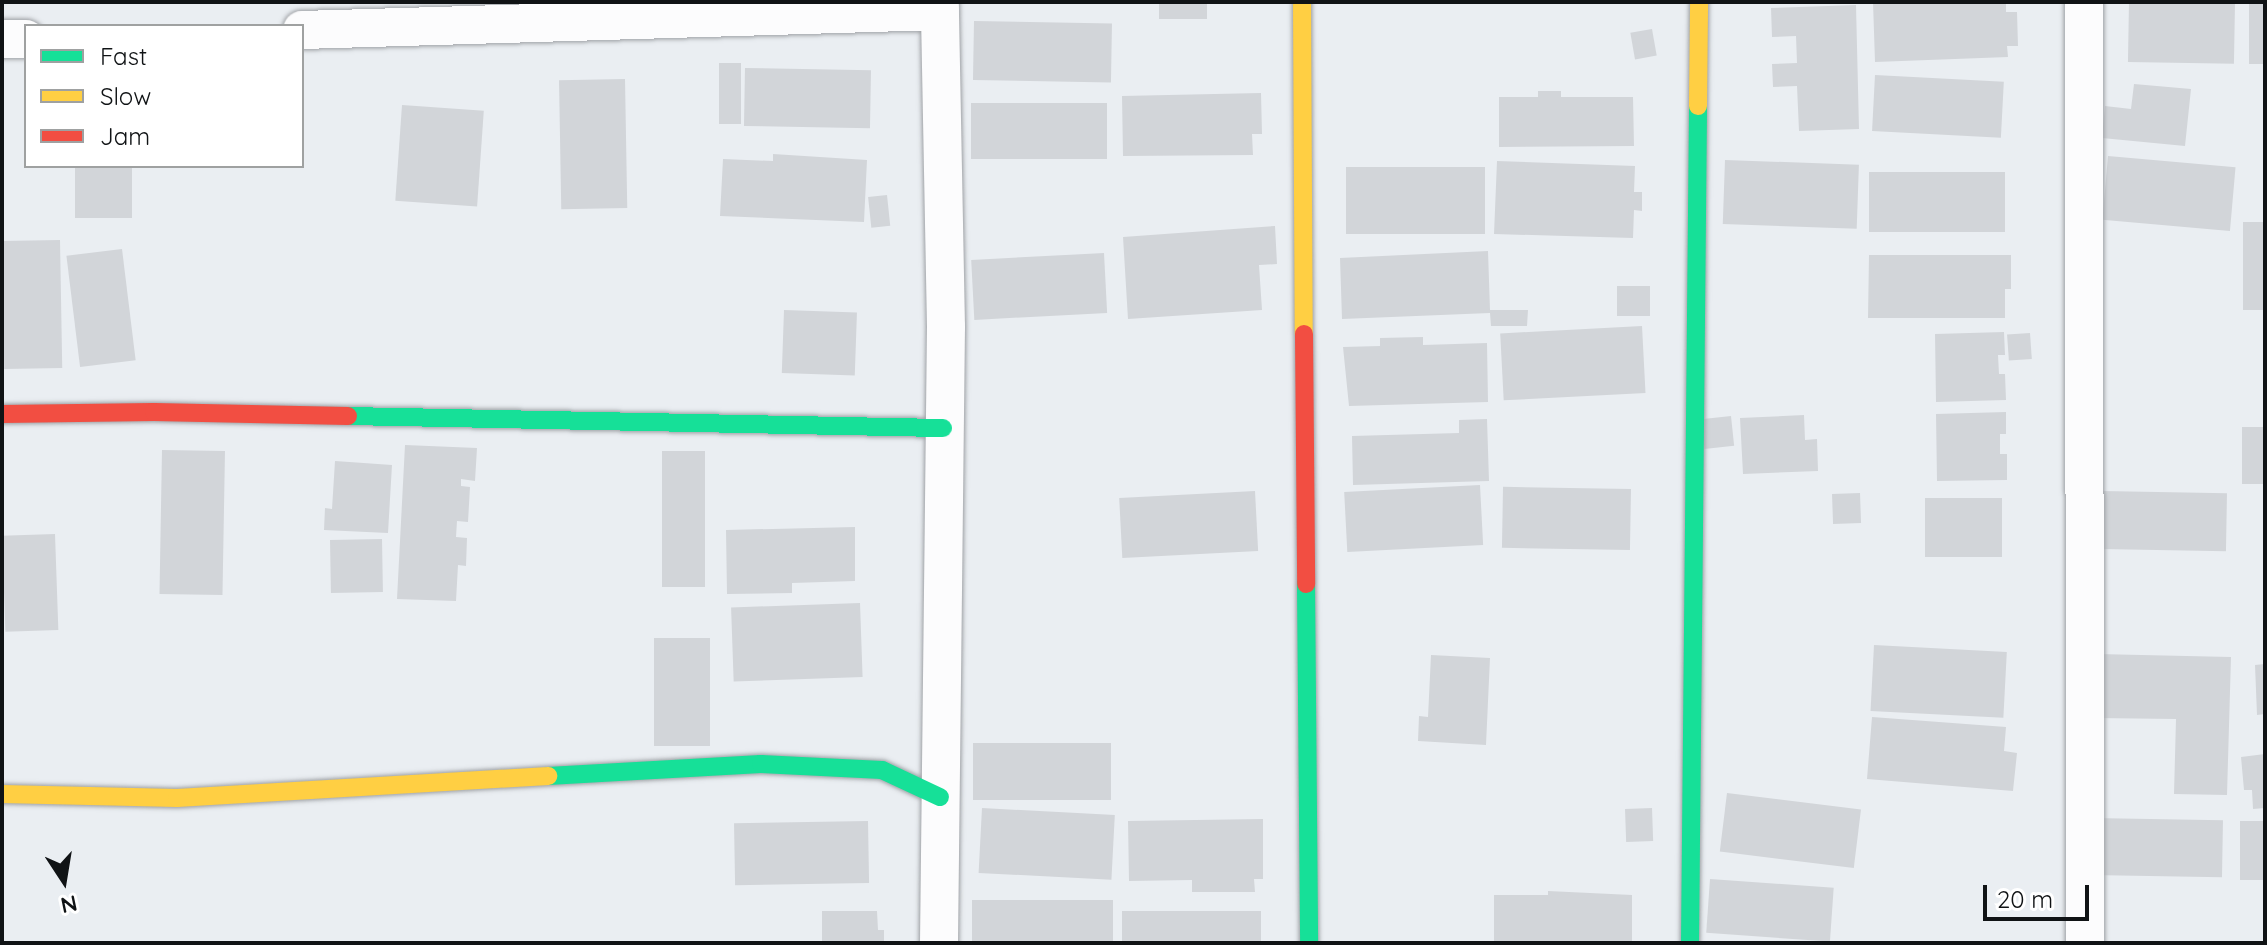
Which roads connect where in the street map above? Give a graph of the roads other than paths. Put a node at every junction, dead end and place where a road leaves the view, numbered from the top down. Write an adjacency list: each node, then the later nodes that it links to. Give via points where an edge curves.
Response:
1 (1302, 2): 13 (street)
2 (1699, 2): 14 (street)
3 (2084, 2): 15 (street)
4 (940, 6): 5 (street); 9 (street)
5 (304, 30)
6 (2, 39): 7 (street)
7 (24, 39)
8 (2, 414): 9 (street, via 154,412)
9 (943, 428): 11 (street)
10 (2, 794): 11 (street, via 177,798 761,764 882,770)
11 (940, 797): 12 (street)
12 (939, 943)
13 (1309, 943)
14 (1690, 943)
15 (2085, 943)

